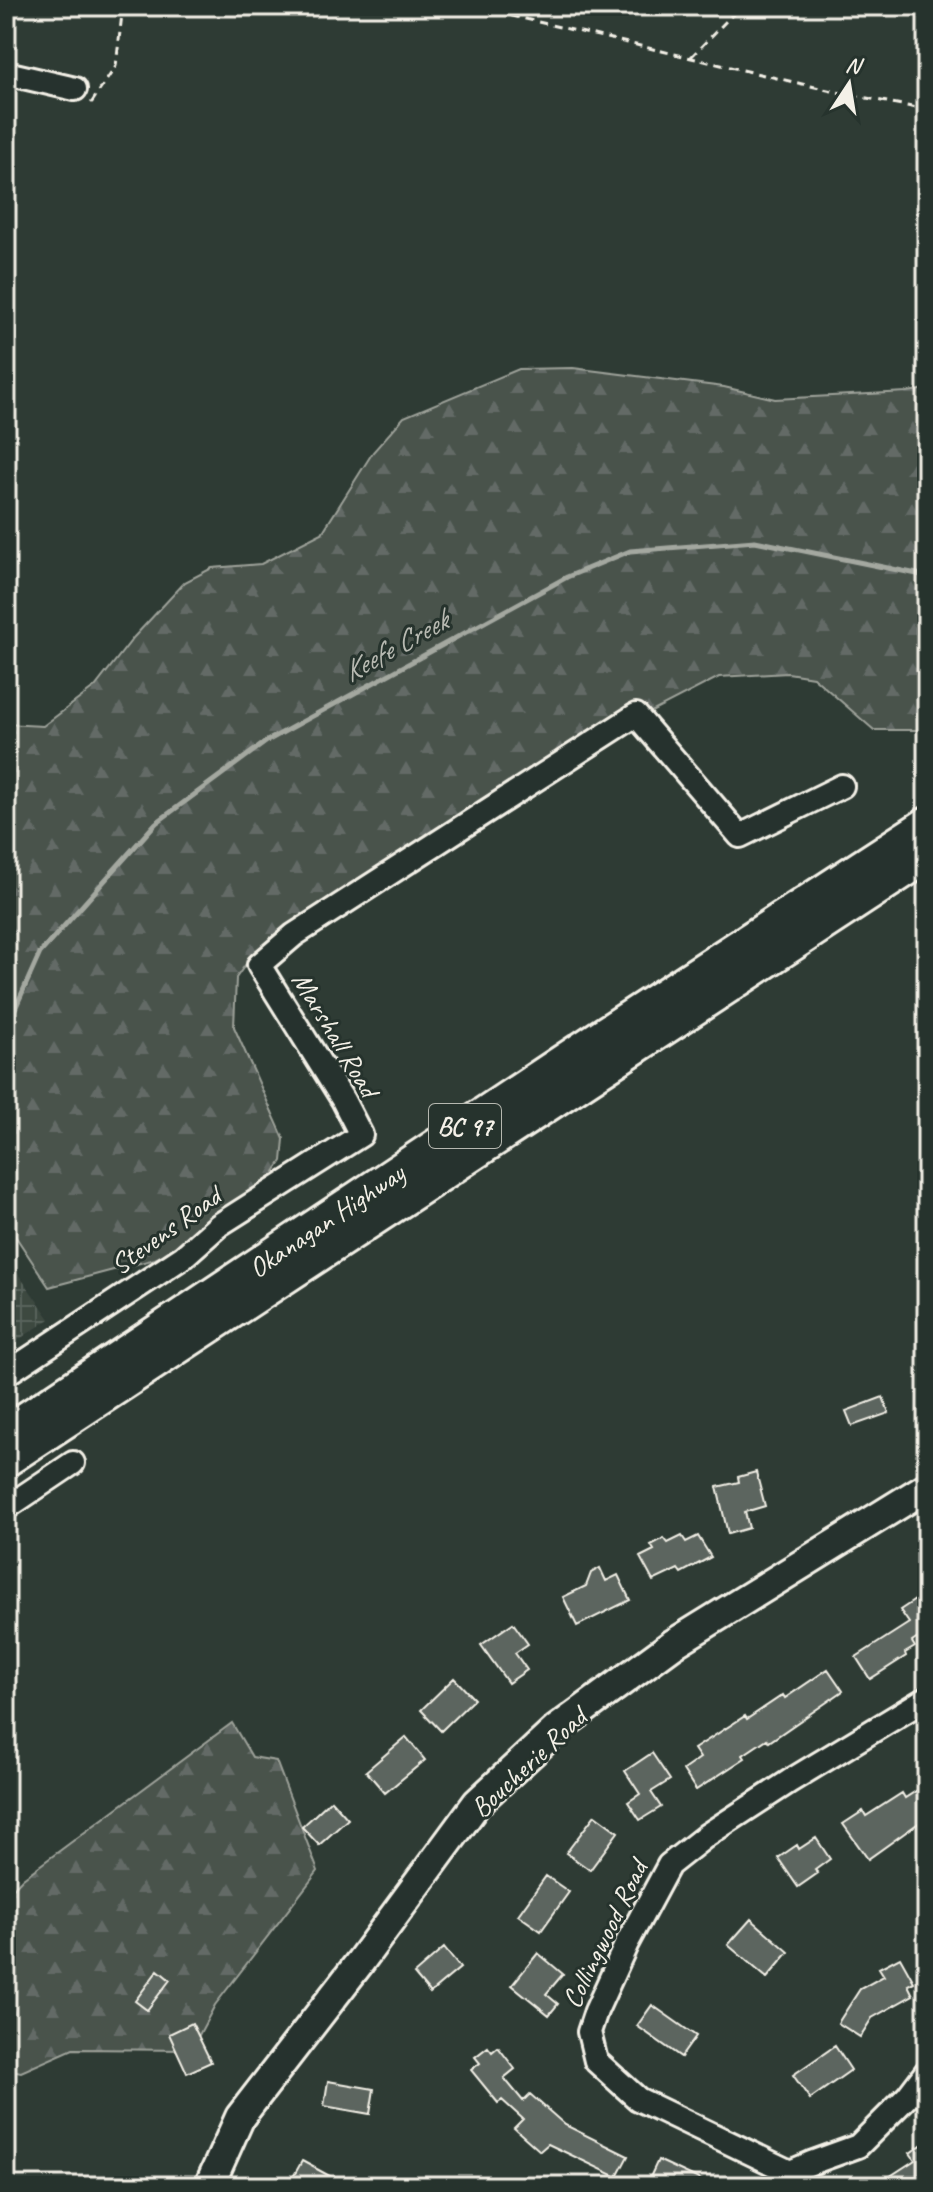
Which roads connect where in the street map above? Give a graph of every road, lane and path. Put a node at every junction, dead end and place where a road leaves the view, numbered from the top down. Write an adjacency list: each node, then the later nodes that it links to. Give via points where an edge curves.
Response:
1 (126, 6): 6 (path, via 116,66 92,102)
2 (470, 6): 4 (path)
3 (747, 6): 4 (path)
4 (691, 57): 7 (path)
5 (6, 73): 6 (street)
6 (75, 89)
7 (927, 110)
8 (842, 786): 11 (street, Marshall Road, via 740,836 636,715 294,935 259,965)
9 (927, 824): 13 (highway, Okanagan Highway / BC 97)
10 (927, 856): 14 (highway, Okanagan Highway / BC 97)
11 (361, 1135): 12 (street, Stevens Road, via 219,1225 183,1257)
12 (6, 1374)
13 (6, 1432)
14 (6, 1460)
15 (73, 1463): 17 (street)
16 (927, 1487): 21 (main road, Boucherie Road, via 673,1644 557,1729 477,1803 240,2117)
17 (6, 1508)
18 (927, 1698): 20 (street, Collingwood Road, via 707,1835 669,1865 627,1943 589,2032 596,2061 638,2099)
19 (927, 2071): 20 (street, via 858,2146)
20 (786, 2179)
21 (209, 2186)

